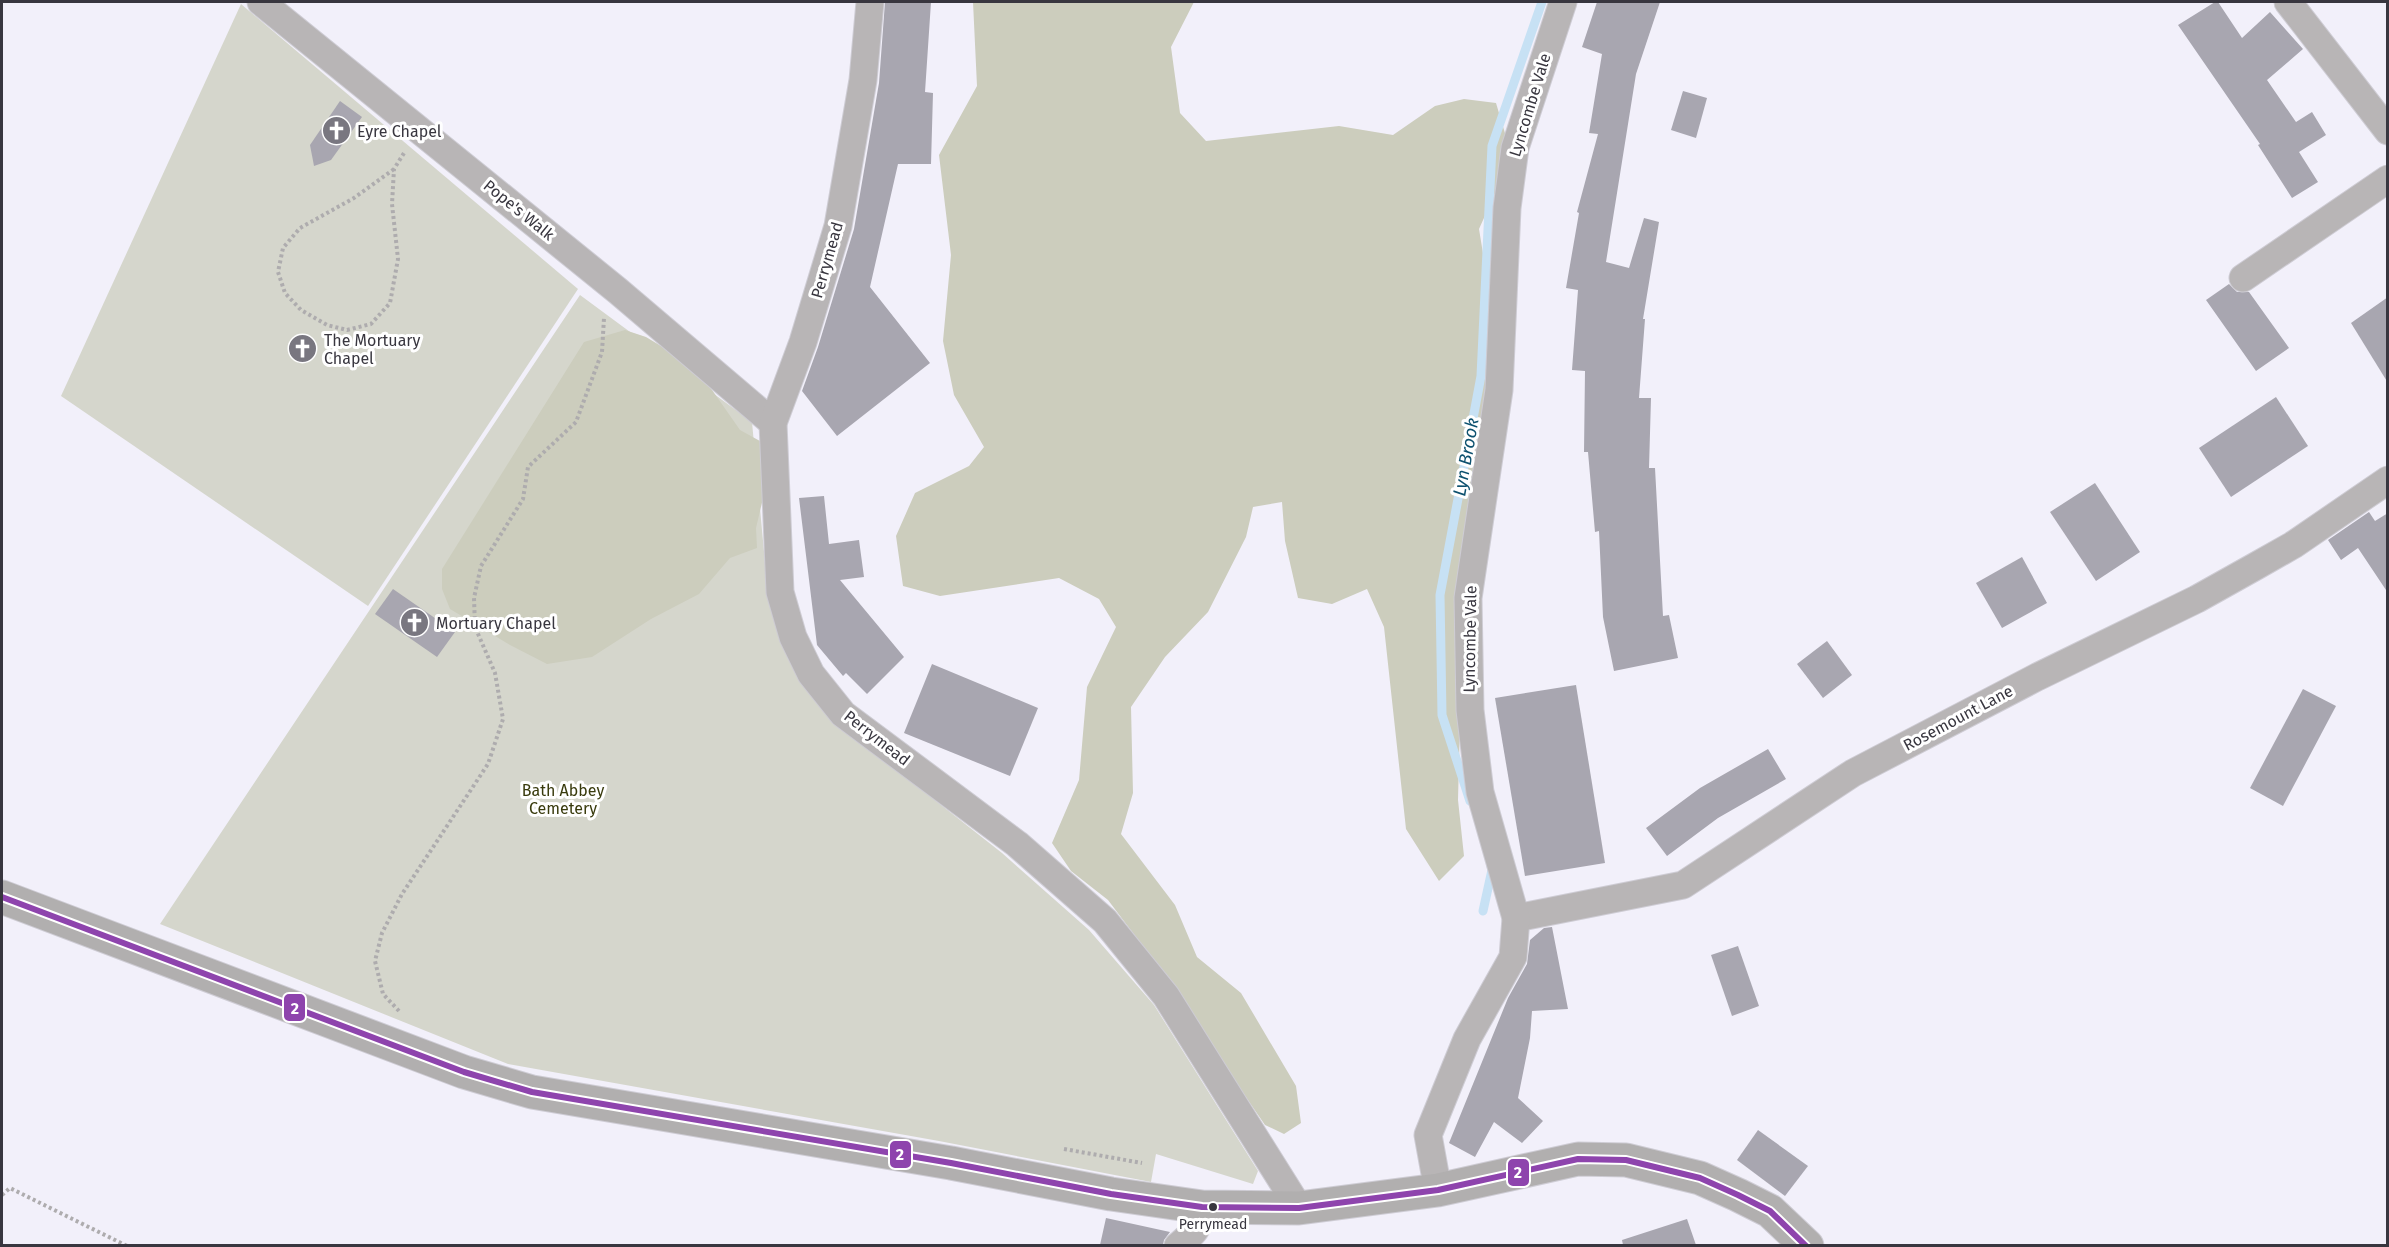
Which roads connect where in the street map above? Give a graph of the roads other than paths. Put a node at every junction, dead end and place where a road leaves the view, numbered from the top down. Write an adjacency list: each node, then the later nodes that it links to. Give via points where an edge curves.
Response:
1 (261, 2): 8 (street, Pope's Walk, via 618,291)
2 (870, 2): 8 (street, Perrymead, via 863,80 838,226 803,342)
3 (1563, 2): 11 (street, Lyncombe Vale, via 1515,148 1507,208 1499,390 1468,598 1470,710 1480,792)
4 (2288, 2): 5 (street)
5 (2388, 130)
6 (2388, 180): 7 (street)
7 (2243, 278)
8 (773, 423): 14 (street, Perrymead, via 780,592 793,637 811,674 843,714 1017,844 1105,921 1166,996)
9 (2388, 480): 11 (street, Rosemount Lane, via 2293,545 2197,599 1853,773 1683,885)
10 (2, 897): 13 (main road, via 464,1072 532,1092)
11 (1516, 918): 12 (street, Lyncombe Vale, via 1513,957 1467,1039 1428,1135)
12 (1438, 1190): 14 (main road); 16 (main road, via 1578,1159 1626,1160 1700,1178 1738,1195 1770,1211)
13 (1203, 1207): 14 (main road); 15 (street, via 1196,1231)
14 (1299, 1208)
15 (1178, 1245)
16 (1807, 1245)

